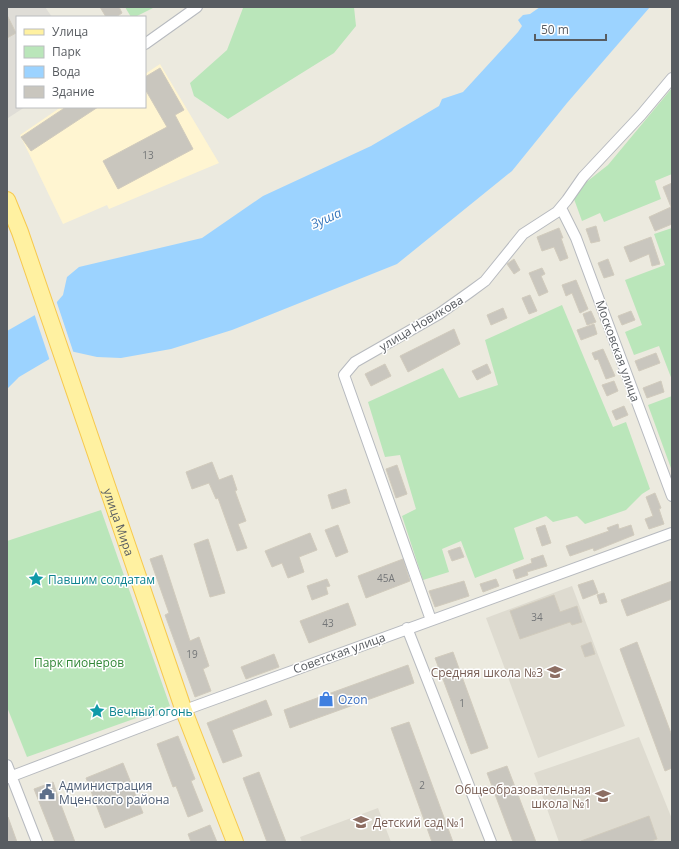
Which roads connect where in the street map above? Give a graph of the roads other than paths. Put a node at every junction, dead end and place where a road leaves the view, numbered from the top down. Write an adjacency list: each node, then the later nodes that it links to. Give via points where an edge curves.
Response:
1 (197, 7): 2 (street)
2 (146, 43)
3 (672, 78): 5 (street, улица Новикова, via 583,177)
4 (7, 200): 10 (main road, улица Мира)
5 (561, 208): 6 (street, Московская улица, via 576,238); 8 (street, улица Новикова, via 523,234 485,281 440,314 355,362 344,375)
6 (672, 496)
7 (672, 533): 8 (street, Советская улица)
8 (431, 620): 9 (street, Советская улица)
9 (406, 628): 10 (street, Советская улица); 15 (street)
10 (184, 711): 12 (street, Советская улица); 14 (main road, улица Мира)
11 (7, 765): 12 (street)
12 (9, 777): 13 (street)
13 (37, 842)
14 (235, 842)
15 (491, 842)

